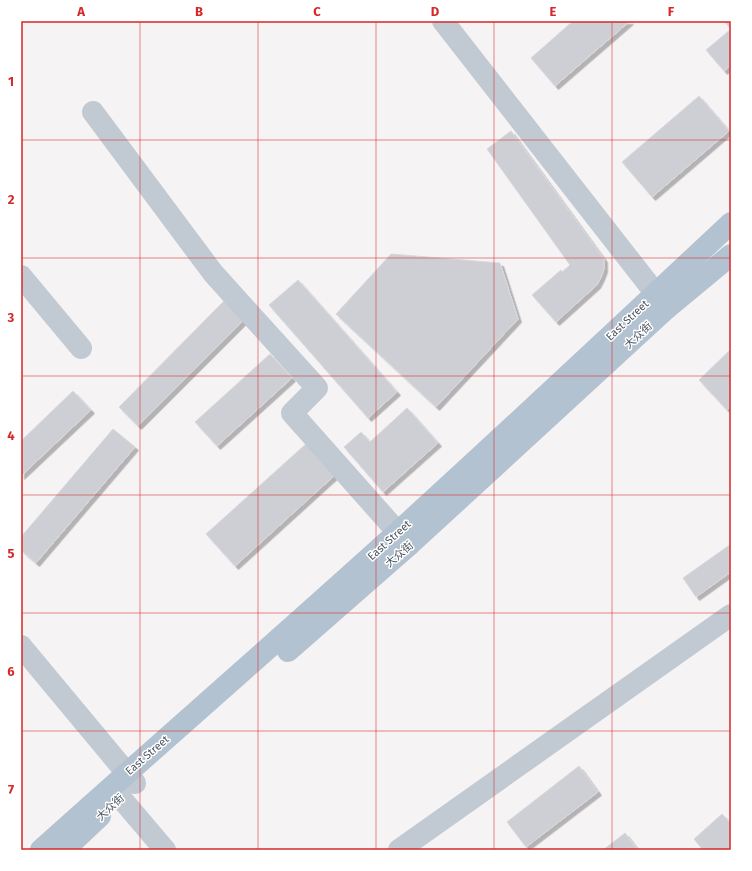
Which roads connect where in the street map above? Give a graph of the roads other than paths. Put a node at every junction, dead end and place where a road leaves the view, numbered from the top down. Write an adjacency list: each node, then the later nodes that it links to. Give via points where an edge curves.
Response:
1 (443, 21): 6 (street)
2 (93, 112): 8 (street, via 213,273 317,388 292,413)
3 (731, 223): 6 (main road, East Street)
4 (731, 255): 6 (main road)
5 (21, 276): 7 (street)
6 (662, 301): 8 (main road, East Street)
7 (81, 348)
8 (404, 538): 11 (main road, East Street, via 223,689)
9 (731, 615): 15 (street)
10 (21, 646): 11 (street)
11 (127, 784): 12 (main road, East Street); 13 (main road, 大众街); 14 (street)
12 (41, 850)
13 (64, 850)
14 (165, 850)
15 (399, 850)

